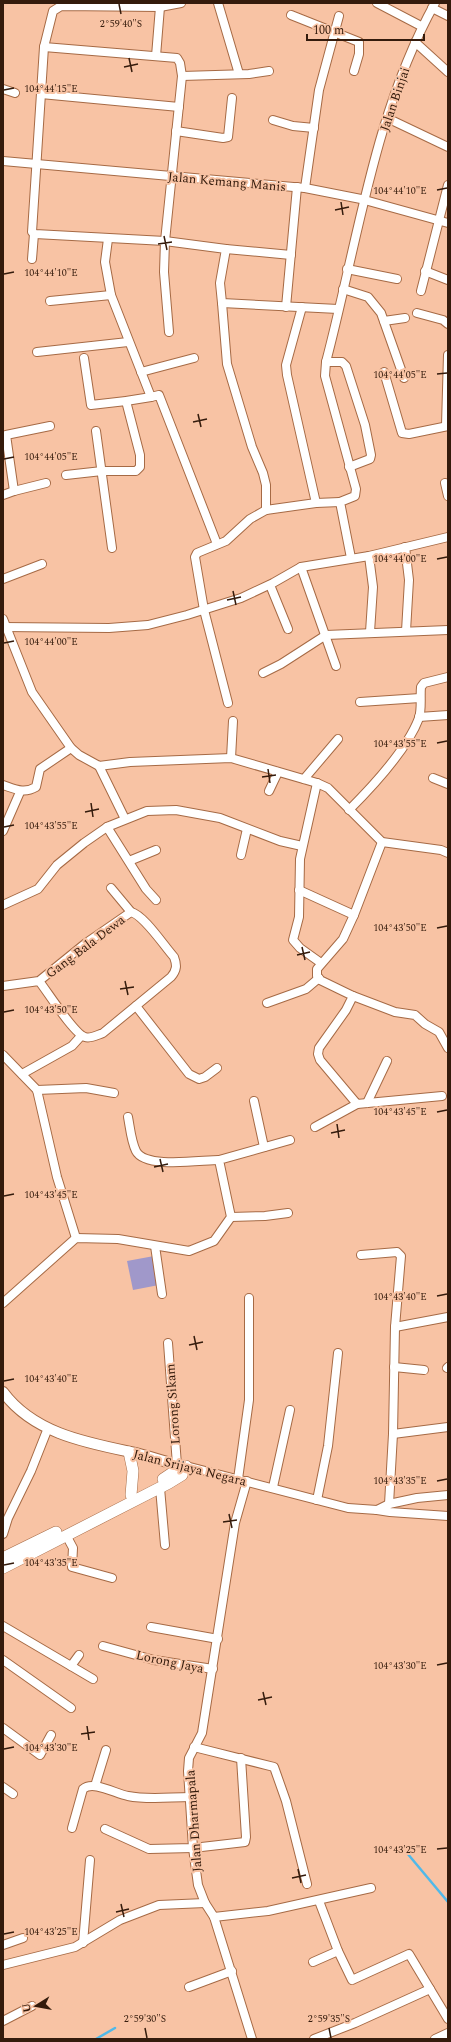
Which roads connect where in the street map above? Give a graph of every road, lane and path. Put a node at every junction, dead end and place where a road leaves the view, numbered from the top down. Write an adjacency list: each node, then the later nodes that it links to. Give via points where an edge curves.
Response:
1 (181, 3): 6 (street)
2 (218, 3): 18 (street)
3 (377, 3): 4 (street)
4 (388, 5): 10 (street)
5 (433, 6): 9 (street); 10 (street, Jalan Binjai)
6 (160, 7): 13 (street, via 61,6 53,11); 14 (street)
7 (291, 15): 11 (street)
8 (339, 16): 11 (street)
9 (448, 16)
10 (421, 26): 12 (street, Jalan Binjai)
11 (335, 31): 16 (street, via 360,44); 27 (street, via 319,90)
12 (415, 42): 17 (street); 25 (street, Jalan Binjai)
13 (44, 47): 14 (street); 22 (street)
14 (156, 56): 19 (street, via 177,58)
15 (269, 71): 18 (street)
16 (354, 71)
17 (448, 72)
18 (239, 74): 19 (street)
19 (182, 76): 24 (street)
20 (3, 89): 21 (street)
21 (15, 93)
22 (41, 94): 24 (street); 31 (street)
23 (232, 98): 28 (street, via 228,137)
24 (179, 107): 28 (street)
25 (387, 118): 29 (street); 35 (street, Jalan Binjai)
26 (273, 120): 27 (street, via 293,126)
27 (314, 128): 34 (street)
28 (176, 131): 32 (street)
29 (448, 147)
30 (3, 161): 31 (street, Jalan Kemang Manis)
31 (36, 163): 32 (street, Jalan Kemang Manis, via 125,173); 38 (street, via 31,230)
32 (171, 175): 34 (street, Jalan Kemang Manis); 40 (street)
33 (448, 185): 36 (street)
34 (301, 188): 35 (street, Jalan Kemang Manis); 42 (street)
35 (365, 200): 36 (street, Jalan Kemang Manis); 44 (street, Jalan Binjai)
36 (439, 220): 37 (street, Jalan Kemang Manis); 45 (street)
37 (448, 223)
38 (34, 234): 39 (street); 43 (street)
39 (108, 239): 40 (street); 50 (street, via 105,262)
40 (165, 242): 41 (street); 60 (street, via 164,272)
41 (226, 249): 42 (street); 52 (street, via 220,282)
42 (291, 255): 53 (street)
43 (32, 259)
44 (347, 269): 46 (street); 48 (street, Jalan Binjai)
45 (425, 271): 47 (street); 49 (street)
46 (397, 279)
47 (448, 280)
48 (343, 288): 55 (street, Jalan Binjai); 58 (street, via 368,298 381,313)
49 (421, 291)
50 (111, 295): 51 (street); 61 (street)
51 (50, 301)
52 (222, 303): 53 (street); 85 (street, via 227,364 252,447 263,473 266,485)
53 (286, 307): 54 (street)
54 (302, 307): 55 (street); 84 (street, via 286,365)
55 (338, 309): 66 (street, Jalan Binjai)
56 (417, 312): 59 (street, via 436,317)
57 (405, 318): 58 (street)
58 (384, 321): 69 (street)
59 (448, 324)
60 (169, 332)
61 (128, 342): 62 (street); 67 (street)
62 (37, 352)
63 (448, 355): 72 (street)
64 (84, 358): 71 (street, via 91,405)
65 (194, 358): 67 (street)
66 (326, 362): 75 (street, Jalan Binjai, via 325,376); 75 (street, via 342,362 346,366 365,425 370,459)
67 (141, 372): 70 (street)
68 (384, 372): 72 (street, via 402,433 409,434)
69 (404, 378)
70 (151, 397): 71 (street); 87 (street, via 159,395)
71 (126, 402): 76 (street, via 140,455 140,467 136,471)
72 (447, 425)
73 (50, 426): 80 (street, via 6,435)
74 (96, 431): 76 (street)
75 (349, 467): 83 (street, Jalan Binjai, via 356,494)
76 (102, 471): 77 (street); 89 (street)
77 (66, 475)
78 (46, 483): 80 (street)
79 (445, 483): 82 (street)
80 (14, 491): 81 (street)
81 (3, 496)
82 (448, 496)
83 (340, 502): 84 (street); 91 (street)
84 (316, 503): 85 (street)
85 (266, 510): 87 (street, via 250,519 226,541)
86 (448, 538): 88 (street)
87 (217, 544): 96 (street, via 195,557)
88 (405, 547): 90 (street); 100 (street, via 409,580)
89 (112, 548)
90 (369, 556): 91 (street); 101 (street, via 373,587)
91 (350, 558): 93 (street)
92 (42, 564): 94 (street)
93 (301, 567): 95 (street); 102 (street)
94 (3, 579)
95 (270, 585): 96 (street, via 242,598); 98 (street)
96 (204, 610): 97 (street, via 148,625 108,628 45,629); 108 (street)
97 (4, 624): 113 (street, via 32,692)
98 (288, 629)
99 (448, 630): 100 (street)
100 (406, 631): 101 (street)
101 (370, 632): 102 (street)
102 (326, 635): 103 (street); 104 (street, via 281,664)
103 (336, 666)
104 (263, 672)
105 (448, 677): 106 (street, via 424,683)
106 (420, 698): 107 (street); 110 (street)
107 (360, 702)
108 (228, 703)
109 (448, 715): 110 (street)
110 (419, 717): 124 (street, via 381,778)
111 (233, 720): 114 (street)
112 (338, 739): 118 (street)
113 (71, 748): 115 (street); 122 (street, via 40,769 36,786)
114 (231, 758): 115 (street, via 130,762); 116 (street)
115 (99, 766): 125 (street)
116 (278, 772): 118 (street); 123 (street)
117 (433, 778): 120 (street)
118 (304, 779): 119 (street)
119 (317, 783): 124 (street, via 328,788); 130 (street)
120 (448, 784)
121 (3, 786): 122 (street)
122 (20, 792): 128 (street)
123 (269, 792)
124 (349, 810): 129 (street)
125 (125, 819): 126 (street); 127 (street, via 147,811 176,810 220,818)
126 (108, 827): 134 (street); 138 (street, via 57,865 38,889)
127 (247, 829): 130 (street); 133 (street)
128 (3, 831)
129 (382, 842): 132 (street, via 433,848); 140 (street)
130 (302, 846): 136 (street)
131 (156, 850): 134 (street)
132 (448, 853)
133 (241, 855)
134 (129, 861): 137 (street, via 146,890)
135 (111, 888): 139 (street)
136 (299, 890): 140 (street); 141 (street, via 299,917 293,940)
137 (156, 900)
138 (3, 905)
139 (131, 912): 143 (street, Gang Bala Dewa, via 86,943); 147 (street, Gang Bala Dewa, via 144,922 174,956 176,962 175,972 171,977)
140 (354, 915): 141 (street, via 336,949)
141 (321, 963): 142 (street, via 318,969)
142 (319, 978): 145 (street); 146 (street, via 306,989)
143 (39, 981): 144 (street, Gang Bala Dewa); 148 (street, Gang Bala Dewa)
144 (3, 986)
145 (353, 996): 149 (street, via 395,1012 415,1015 440,1032); 159 (street, via 319,1048 318,1054 320,1060)
146 (267, 1003)
147 (136, 1006): 148 (street, Gang Bala Dewa, via 103,1033 92,1038); 152 (street, via 189,1074 199,1079)
148 (82, 1036): 153 (street, via 72,1046)
149 (448, 1048)
150 (3, 1055): 153 (street)
151 (387, 1061): 158 (street)
152 (217, 1068)
153 (22, 1074): 154 (street)
154 (37, 1090): 155 (street, via 86,1088); 167 (street, via 57,1177)
155 (114, 1093)
156 (442, 1096): 158 (street)
157 (254, 1101): 163 (street)
158 (367, 1103): 159 (street)
159 (357, 1104): 161 (street)
160 (128, 1117): 164 (street, via 136,1151 142,1158 159,1163)
161 (315, 1127)
162 (290, 1140): 163 (street)
163 (264, 1147): 164 (street)
164 (220, 1160): 166 (street)
165 (288, 1213): 166 (street)
166 (231, 1217): 168 (street, via 214,1241 205,1246 189,1252)
167 (76, 1238): 168 (street, via 118,1239); 172 (street)
168 (155, 1246): 170 (street)
169 (361, 1255): 174 (street, via 397,1252 401,1254)
170 (162, 1294)
171 (249, 1298): 186 (street, Jalan Dharmapala, via 249,1400)
172 (3, 1303)
173 (448, 1318): 174 (street)
174 (395, 1327): 177 (street)
175 (168, 1343): 185 (street, Lorong Sikam)
176 (338, 1353): 191 (street, via 328,1446)
177 (394, 1367): 178 (street); 183 (street)
178 (424, 1370)
179 (3, 1393): 182 (main road, Jalan Srijaya Negara, via 16,1408 39,1425)
180 (290, 1410): 187 (street)
181 (448, 1427): 183 (street)
182 (48, 1428): 184 (main road, Jalan Srijaya Negara, via 82,1441); 194 (street, via 31,1471)
183 (393, 1434): 192 (street)
184 (129, 1452): 185 (main road, Jalan Srijaya Negara); 189 (highway, via 133,1471)
185 (181, 1466): 186 (street, Jalan Srijaya Negara); 188 (highway, via 182,1475); 189 (highway, via 168,1477)
186 (243, 1480): 187 (street, Jalan Srijaya Negara); 204 (street, Jalan Dharmapala)
187 (273, 1487): 191 (street, Jalan Srijaya Negara)
188 (160, 1488): 197 (highway); 198 (street)
189 (131, 1495): 199 (highway)
190 (448, 1495): 192 (street)
191 (317, 1500): 193 (street, Jalan Srijaya Negara, via 348,1508)
192 (389, 1504): 193 (street)
193 (377, 1510): 195 (street, Jalan Srijaya Negara)
194 (6, 1516): 196 (street)
195 (448, 1516)
196 (3, 1534)
197 (66, 1535): 200 (highway); 201 (street, via 73,1548 72,1567)
198 (165, 1545)
199 (3, 1558)
200 (3, 1568)
201 (112, 1578)
202 (3, 1626): 208 (street)
203 (151, 1628): 204 (street)
204 (218, 1639): 209 (street, Jalan Dharmapala)
205 (103, 1646): 209 (street, Lorong Jaya, via 154,1660)
206 (78, 1655): 208 (street)
207 (3, 1660): 211 (street)
208 (71, 1666): 210 (street)
209 (213, 1669): 214 (street, Jalan Dharmapala, via 202,1733)
210 (93, 1678)
211 (71, 1708)
212 (3, 1728): 213 (street, via 40,1755)
213 (51, 1735)
214 (194, 1747): 216 (street); 220 (street, Jalan Dharmapala, via 189,1758)
215 (106, 1750): 217 (street)
216 (241, 1758): 223 (street, via 246,1840 241,1843); 225 (street, via 274,1767 286,1802)
217 (95, 1786): 220 (street, via 128,1796); 221 (street, via 83,1789)
218 (3, 1787): 219 (street)
219 (13, 1794)
220 (190, 1797): 223 (street, Jalan Dharmapala)
221 (72, 1828)
222 (104, 1829): 223 (street, via 149,1849)
223 (193, 1848): 228 (street, Jalan Dharmapala, via 198,1885)
224 (90, 1860): 231 (street)
225 (307, 1884)
226 (372, 1888): 227 (street)
227 (319, 1901): 229 (street, via 268,1911); 233 (street)
228 (205, 1903): 229 (street, Jalan Dharmapala); 231 (street, via 159,1905 134,1913)
229 (214, 1917): 236 (street, Jalan Dharmapala)
230 (23, 1938): 232 (street)
231 (84, 1943): 235 (street, via 49,1955)
232 (3, 1945)
233 (338, 1951): 234 (street); 238 (street, via 353,1980 409,1954)
234 (313, 1962)
235 (3, 1965)
236 (232, 1971): 237 (street); 243 (street, Jalan Dharmapala)
237 (189, 1987)
238 (430, 1989): 240 (street); 244 (street)
239 (32, 2006): 241 (street)
240 (448, 2019)
241 (3, 2021)
242 (448, 2033): 245 (street)
243 (252, 2039)
244 (314, 2039)
245 (435, 2039)

